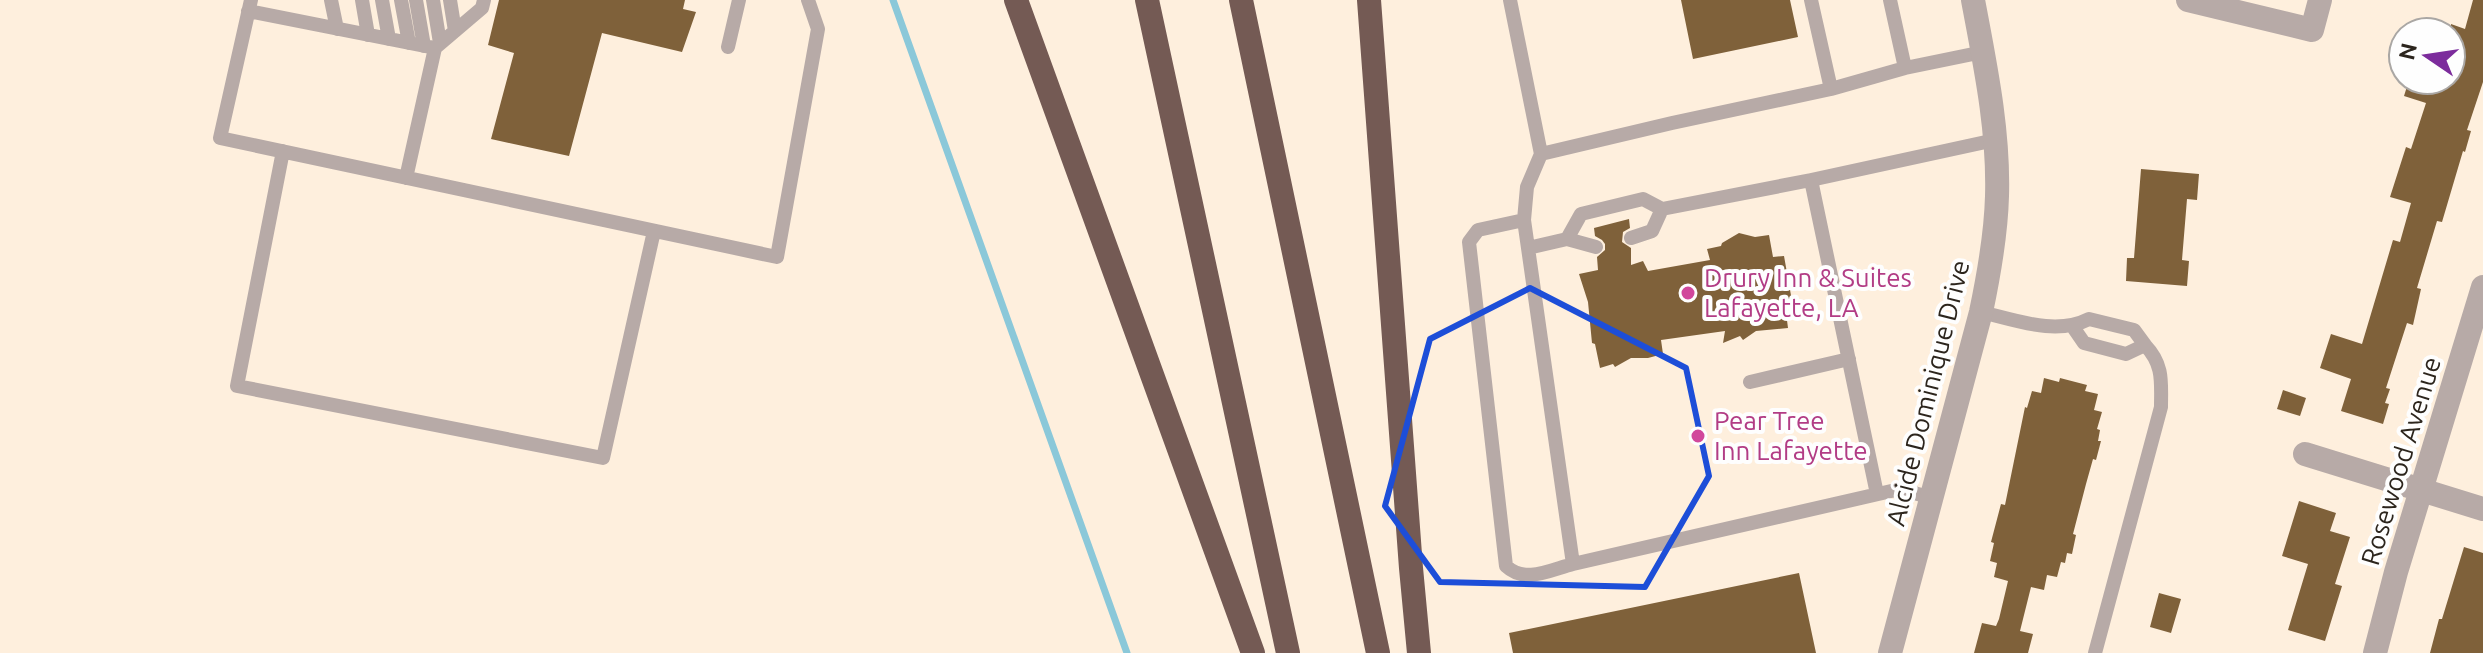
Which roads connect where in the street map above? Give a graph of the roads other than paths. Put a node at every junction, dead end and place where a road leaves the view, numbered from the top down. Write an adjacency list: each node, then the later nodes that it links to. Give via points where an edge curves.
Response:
1 (331, 0): 23 (lane)
2 (362, 0): 25 (lane)
3 (382, 0): 26 (lane)
4 (401, 0): 27 (lane)
5 (416, 0): 28 (lane)
6 (433, 0): 28 (lane)
7 (450, 0): 24 (lane)
8 (484, 0): 22 (lane, via 482,8)
9 (739, 0): 29 (lane)
10 (808, 0): 40 (lane, via 818,29 777,257)
11 (1016, 0): 57 (highway)
12 (1147, 0): 58 (highway)
13 (1241, 0): 59 (highway)
14 (1369, 0): 60 (highway)
15 (1510, 0): 35 (lane)
16 (1811, 0): 32 (lane)
17 (1890, 0): 31 (lane)
18 (1973, 0): 30 (street, Alcide Dominique Drive)
19 (2188, 0): 20 (street, via 2312,30)
20 (2320, 0)
21 (249, 5): 23 (lane); 34 (lane, via 220,138)
22 (472, 8): 24 (lane)
23 (337, 29): 25 (lane)
24 (455, 31): 28 (lane)
25 (368, 35): 26 (lane)
26 (389, 39): 27 (lane)
27 (409, 43): 28 (lane)
28 (433, 46): 36 (lane)
29 (728, 47)
30 (1983, 52): 31 (lane); 33 (street, Alcide Dominique Drive)
31 (1905, 68): 32 (lane)
32 (1831, 89): 35 (lane)
33 (1995, 140): 37 (lane); 46 (street, Alcide Dominique Drive, via 1997,196)
34 (283, 151): 36 (lane); 40 (lane, via 237,386 603,458)
35 (1541, 154): 39 (lane, via 1527,187)
36 (406, 178): 40 (lane)
37 (1811, 180): 38 (lane); 49 (lane)
38 (1662, 209): 41 (lane, via 1652,231); 42 (lane, via 1643,199 1581,214)
39 (1524, 220): 44 (lane); 56 (lane, via 1478,230 1469,242 1506,566 1525,577)
40 (654, 231)
41 (1631, 238)
42 (1567, 239): 43 (lane); 44 (lane)
43 (1596, 247)
44 (1528, 248): 56 (lane)
45 (2483, 287): 52 (street, Rosewood Avenue)
46 (1981, 312): 47 (lane); 54 (street, Alcide Dominique Drive)
47 (2073, 327): 48 (lane, via 2089,319 2124,327 2134,330); 48 (lane, via 2084,343 2126,354)
48 (2145, 345): 62 (lane, via 2161,372 2161,407)
49 (1849, 359): 50 (lane); 53 (lane)
50 (1750, 382)
51 (2305, 454): 52 (street)
52 (2422, 488): 55 (street); 63 (street, Rosewood Avenue)
53 (1877, 494): 54 (lane, via 1900,489); 56 (lane)
54 (1932, 498): 61 (street, Alcide Dominique Drive)
55 (2483, 509)
56 (1573, 564)
57 (1253, 653)
58 (1288, 653)
59 (1378, 653)
60 (1419, 653)
61 (1890, 653)
62 (2095, 653)
63 (2375, 653)

